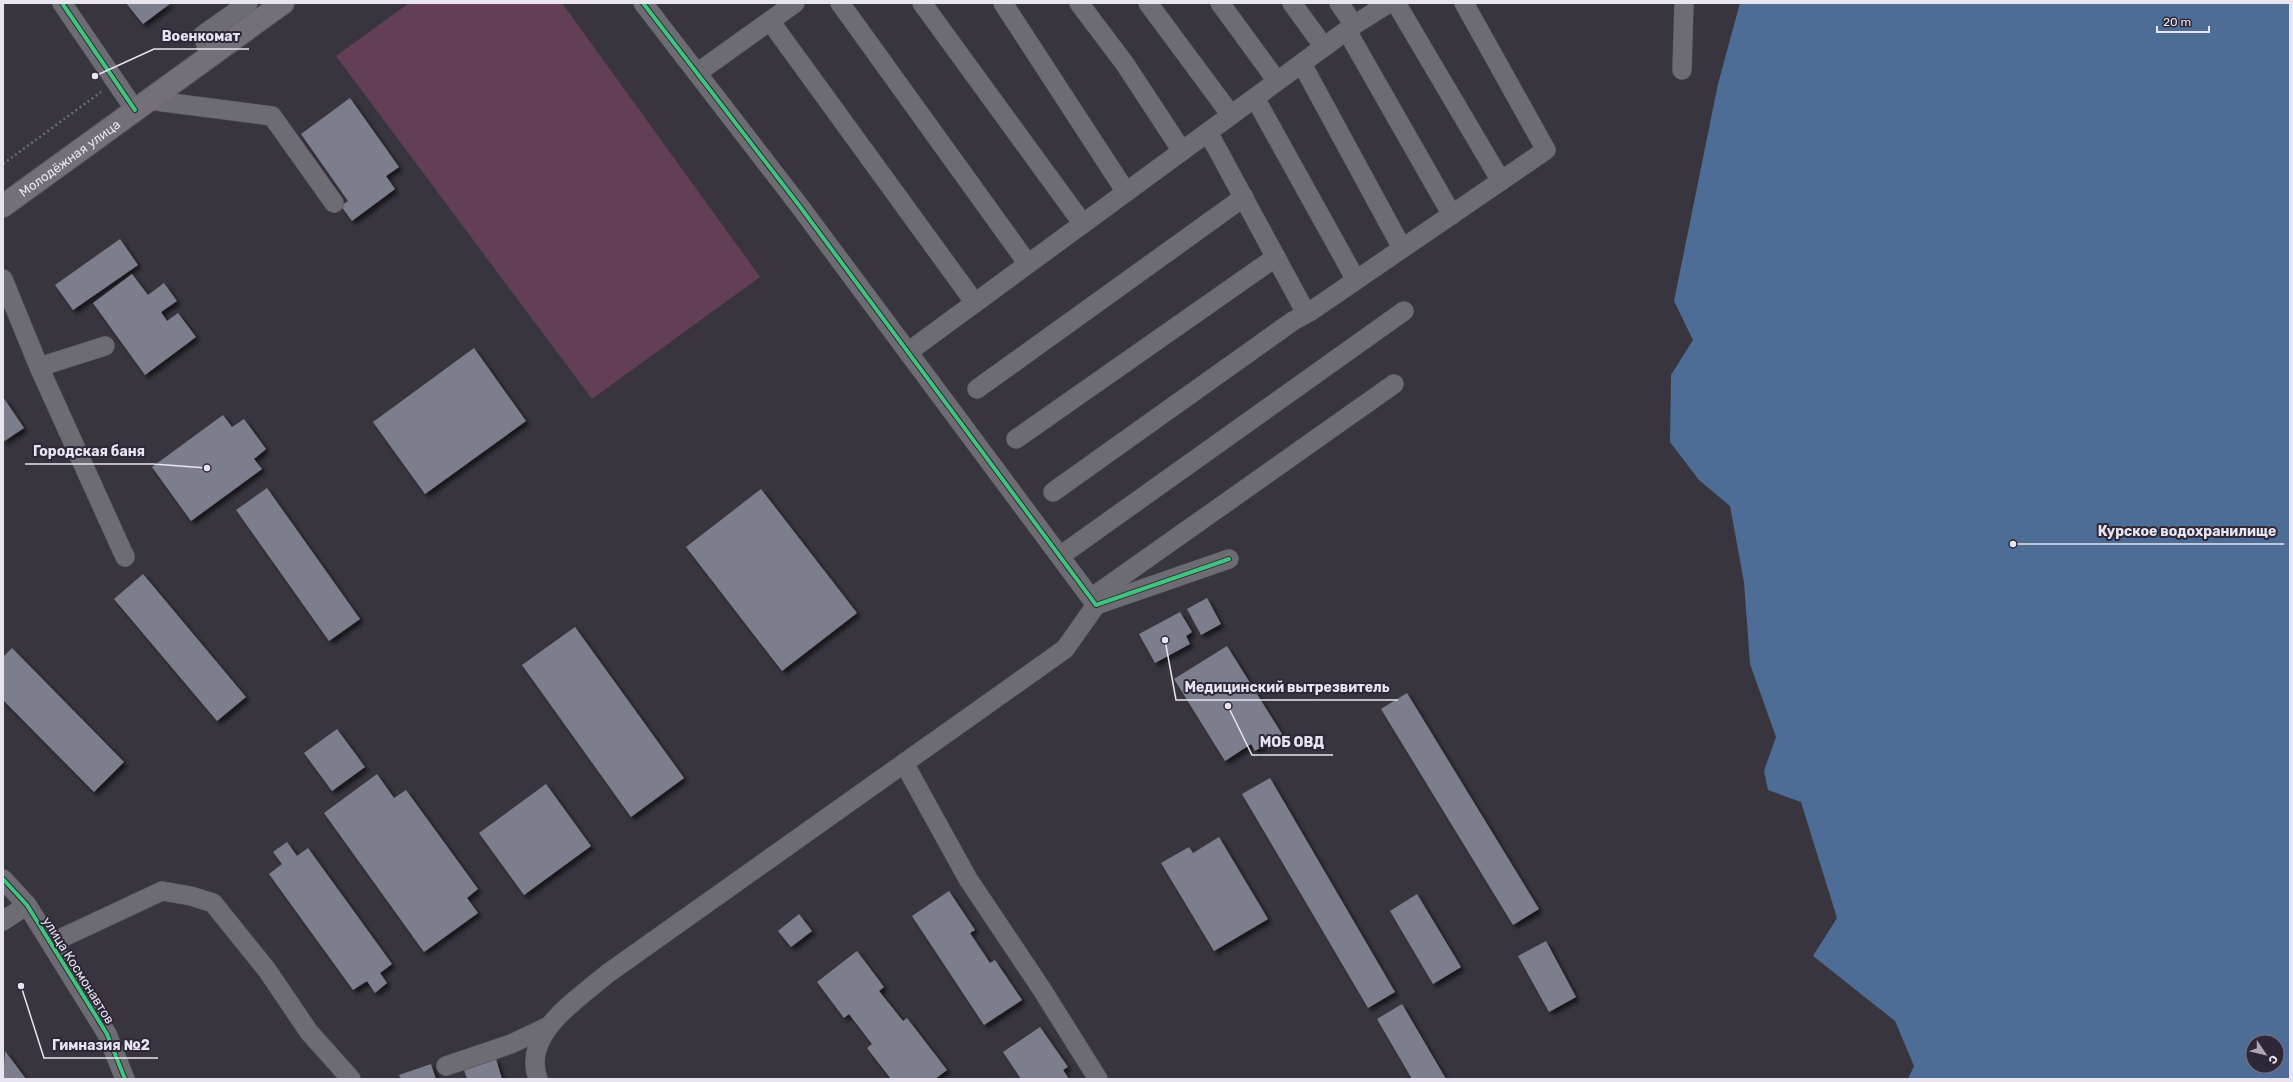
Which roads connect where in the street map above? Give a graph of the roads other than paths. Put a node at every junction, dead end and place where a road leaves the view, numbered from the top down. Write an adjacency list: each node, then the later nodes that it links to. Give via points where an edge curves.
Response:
1 (62, 3): 27 (street, via 114,79)
2 (248, 3): 21 (street, via 203,35)
3 (284, 3): 21 (main road, Молодёжная улица)
4 (643, 3): 24 (street)
5 (795, 3): 18 (street)
6 (840, 3): 40 (street)
7 (922, 3): 37 (street)
8 (1003, 3): 32 (street)
9 (1079, 3): 30 (street, via 1125,64)
10 (1148, 3): 28 (street)
11 (1220, 3): 25 (street)
12 (1292, 3): 20 (street)
13 (1339, 3): 19 (street)
14 (1389, 3): 19 (street)
15 (1396, 3): 31 (street)
16 (1464, 3): 31 (street, via 1546,150)
17 (1684, 3): 23 (street)
18 (770, 21): 24 (street); 43 (street)
19 (1350, 28): 20 (street); 36 (street)
20 (1324, 47): 22 (street)
21 (209, 56): 27 (main road, Молодёжная улица)
22 (1302, 64): 25 (street); 38 (street)
23 (1682, 70)
24 (697, 73): 47 (street)
25 (1278, 81): 26 (street)
26 (1254, 98): 28 (street); 42 (street)
27 (142, 105): 34 (street, via 272,116); 35 (main road, Молодёжная улица)
28 (1231, 115): 29 (street)
29 (1208, 132): 30 (street); 33 (street)
30 (1182, 151): 32 (street)
31 (1501, 181): 36 (street)
32 (1126, 192): 37 (street)
33 (1244, 198): 39 (street); 50 (street)
34 (334, 203)
35 (3, 206)
36 (1452, 215): 38 (street)
37 (1083, 224): 40 (street)
38 (1402, 248): 42 (street)
39 (1276, 257): 45 (street); 51 (street)
40 (1028, 264): 43 (street)
41 (3, 279): 48 (street)
42 (1356, 280): 45 (street)
43 (975, 303): 47 (street)
44 (1404, 311): 53 (street)
45 (1306, 313): 52 (street)
46 (105, 346): 48 (street)
47 (908, 352): 53 (street)
48 (39, 367): 54 (street)
49 (1394, 384): 56 (street)
50 (977, 389)
51 (1016, 439)
52 (1053, 492)
53 (1060, 556): 56 (street)
54 (125, 557)
55 (1229, 559): 56 (street)
56 (1093, 602): 57 (street, via 1065,649)
57 (904, 763): 62 (street, via 607,974); 67 (street, via 968,879)
58 (3, 879): 59 (street, улица Космонавтов)
59 (27, 905): 60 (street); 61 (street, улица Космонавтов)
60 (3, 921)
61 (51, 944): 64 (street, улица Космонавтов, via 107,1034); 65 (street, via 162,891 213,903 267,970 308,1032)
62 (547, 1027): 63 (street, via 511,1044); 66 (street, via 537,1047 535,1071)
63 (446, 1066)
64 (125, 1079)
65 (351, 1079)
66 (538, 1079)
67 (1098, 1079)

